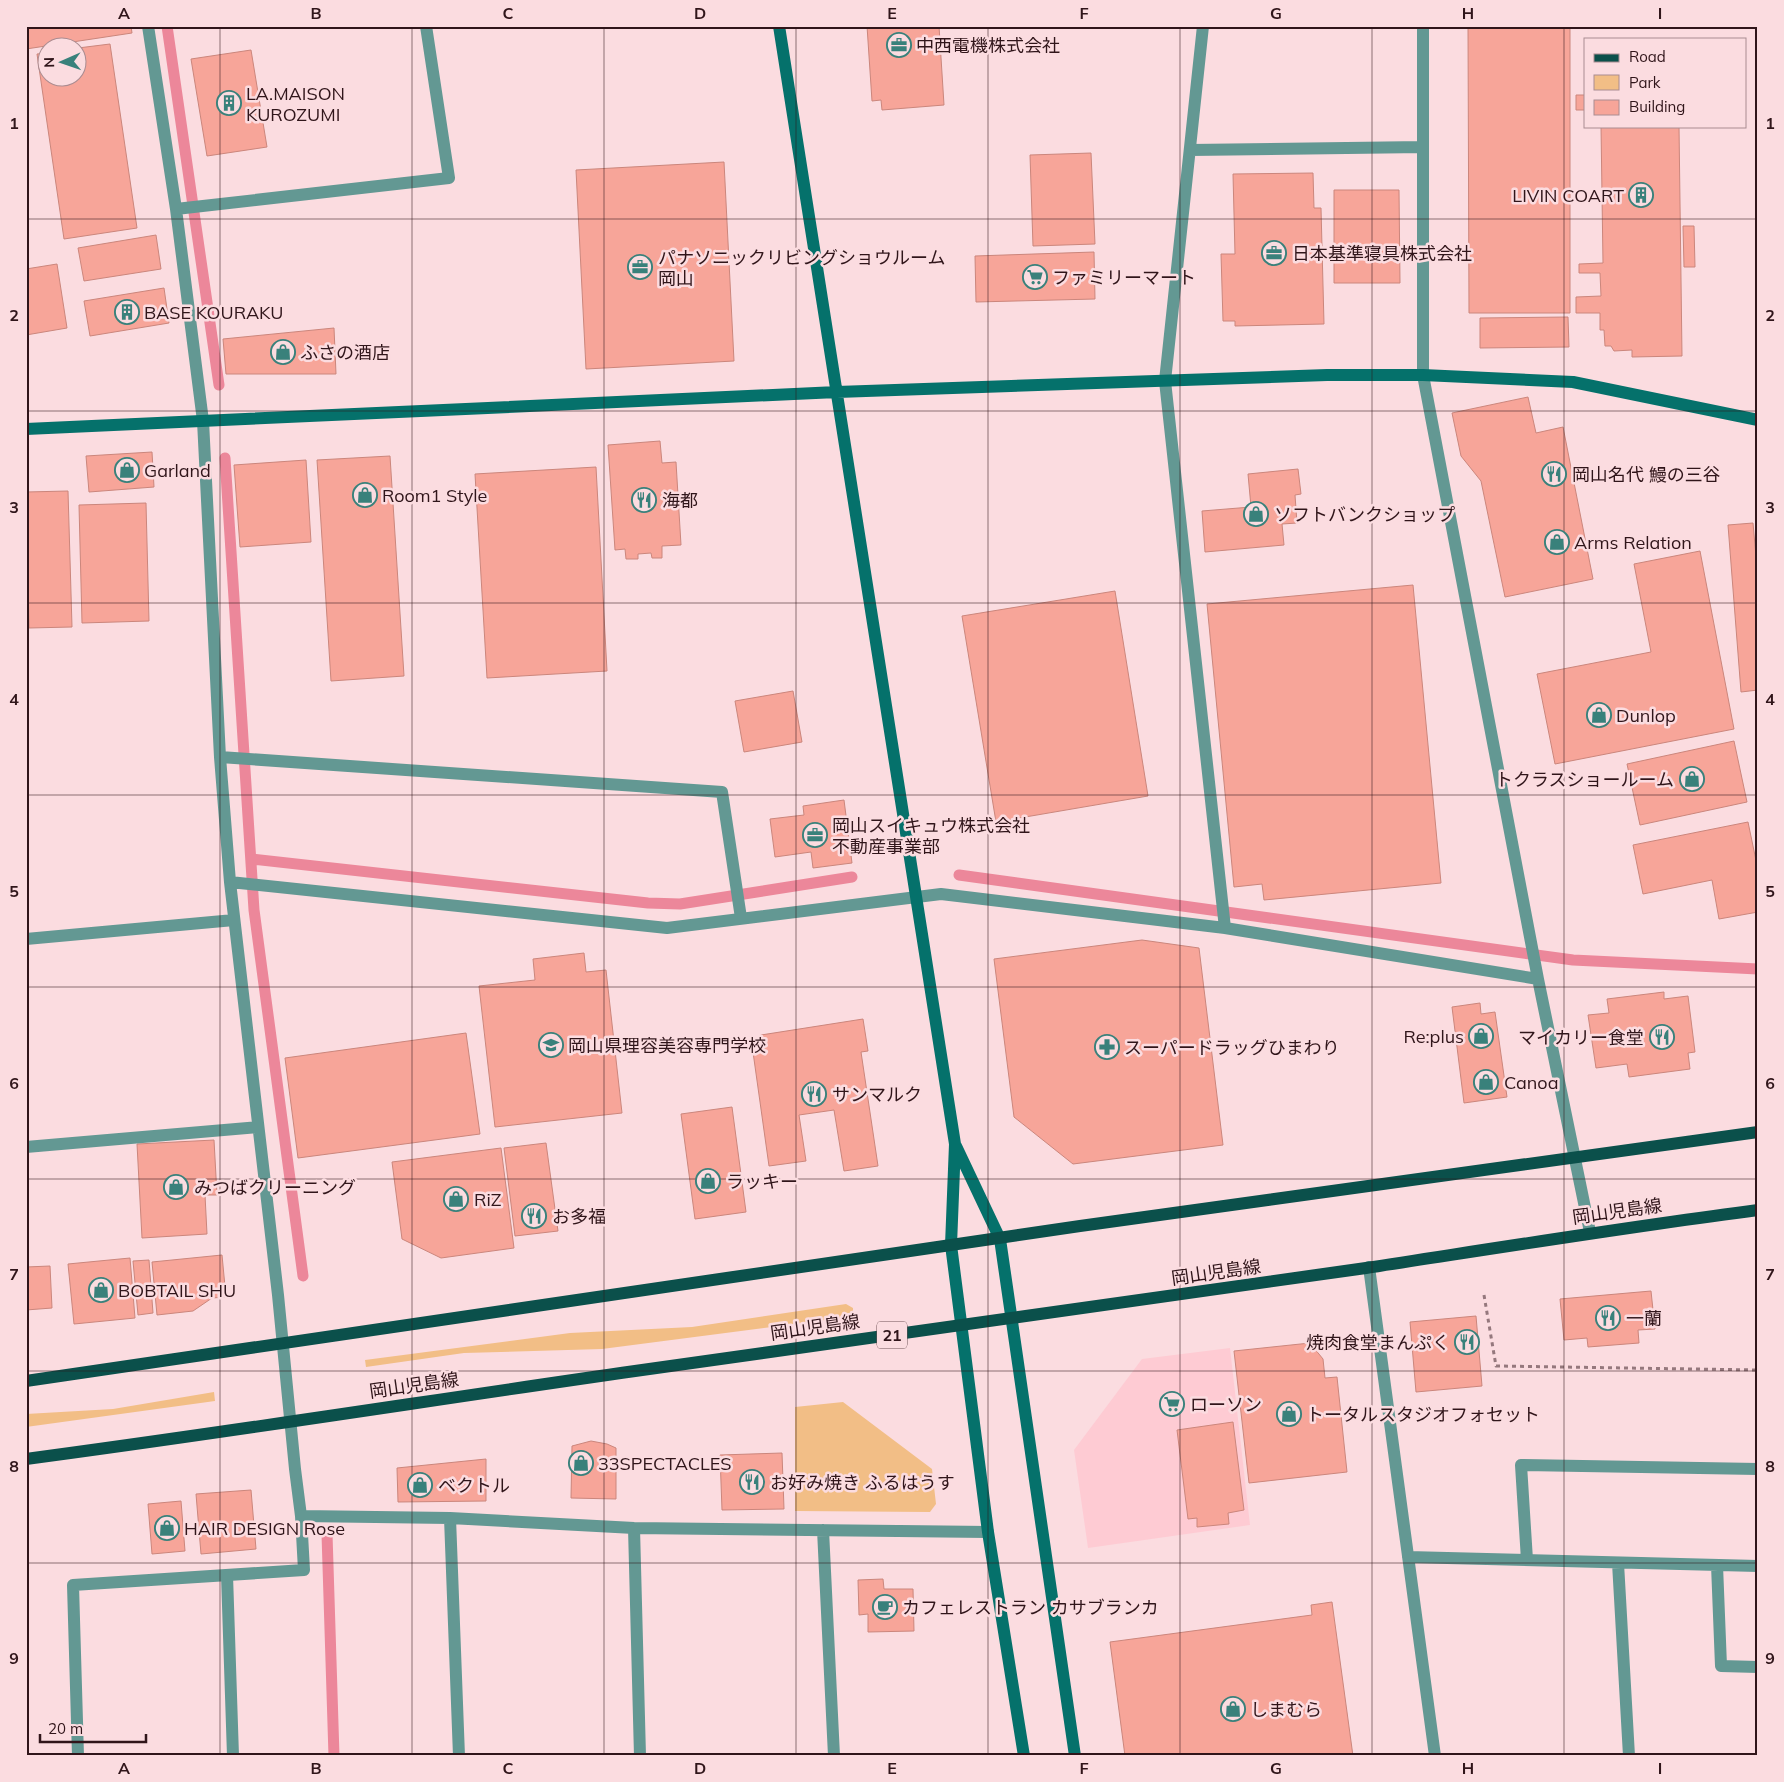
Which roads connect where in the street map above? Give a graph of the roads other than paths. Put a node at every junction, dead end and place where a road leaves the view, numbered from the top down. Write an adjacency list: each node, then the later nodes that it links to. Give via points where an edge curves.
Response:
1 (148, 26): 8 (street)
2 (426, 26): 8 (street, via 449,178)
3 (780, 26): 11 (street)
4 (1204, 26): 7 (street)
5 (1423, 26): 6 (street)
6 (1423, 147): 7 (street); 9 (street)
7 (1190, 150): 10 (street)
8 (181, 209): 13 (street)
9 (1423, 375): 10 (street); 12 (street, via 1573,382); 22 (street)
10 (1165, 381): 11 (street); 18 (street)
11 (837, 392): 13 (street); 17 (street)
12 (1758, 420)
13 (203, 421): 14 (street); 15 (street)
14 (26, 429)
15 (220, 757): 16 (street); 19 (street, via 722,792)
16 (236, 883): 19 (street, via 667,928); 20 (street)
17 (916, 898): 18 (street, via 941,894); 19 (street); 25 (street)
18 (1224, 917): 22 (street)
19 (741, 918)
20 (234, 920): 21 (street); 23 (street)
21 (26, 939)
22 (1538, 979): 27 (street)
23 (258, 1127): 26 (street); 35 (street)
24 (1758, 1132): 27 (main road)
25 (955, 1144): 30 (street); 31 (street)
26 (26, 1147)
27 (1576, 1159): 29 (street); 30 (main road)
28 (1758, 1210): 29 (main road, 岡山児島線 / 21)
29 (1590, 1232): 32 (main road, 岡山児島線 / 21)
30 (1000, 1239): 31 (main road); 33 (street)
31 (951, 1245): 34 (street); 35 (main road)
32 (1369, 1267): 33 (main road, 岡山児島線 / 21); 45 (street)
33 (1011, 1319): 34 (main road, 岡山児島線 / 21); 58 (street)
34 (961, 1327): 37 (main road, 岡山児島線 / 21, via 361,1410); 44 (street)
35 (282, 1343): 36 (main road); 37 (street)
36 (26, 1381)
37 (290, 1423): 38 (main road, 岡山児島線 / 21); 40 (street)
38 (26, 1459)
39 (1758, 1470): 46 (street, via 1521,1465)
40 (302, 1516): 41 (street); 50 (street, via 304,1570)
41 (450, 1518): 42 (street); 54 (street)
42 (634, 1528): 43 (street); 55 (street)
43 (823, 1530): 44 (street); 56 (street)
44 (988, 1532): 57 (street)
45 (1408, 1557): 46 (street); 59 (street)
46 (1527, 1560): 47 (street)
47 (1618, 1563): 48 (street); 60 (street)
48 (1717, 1565): 49 (street); 51 (street, via 1722,1666)
49 (1758, 1566)
50 (227, 1575): 52 (street, via 73,1585); 53 (street)
51 (1758, 1667)
52 (78, 1756)
53 (233, 1756)
54 (460, 1756)
55 (640, 1756)
56 (834, 1756)
57 (1024, 1756)
58 (1075, 1756)
59 (1435, 1756)
60 (1629, 1756)

